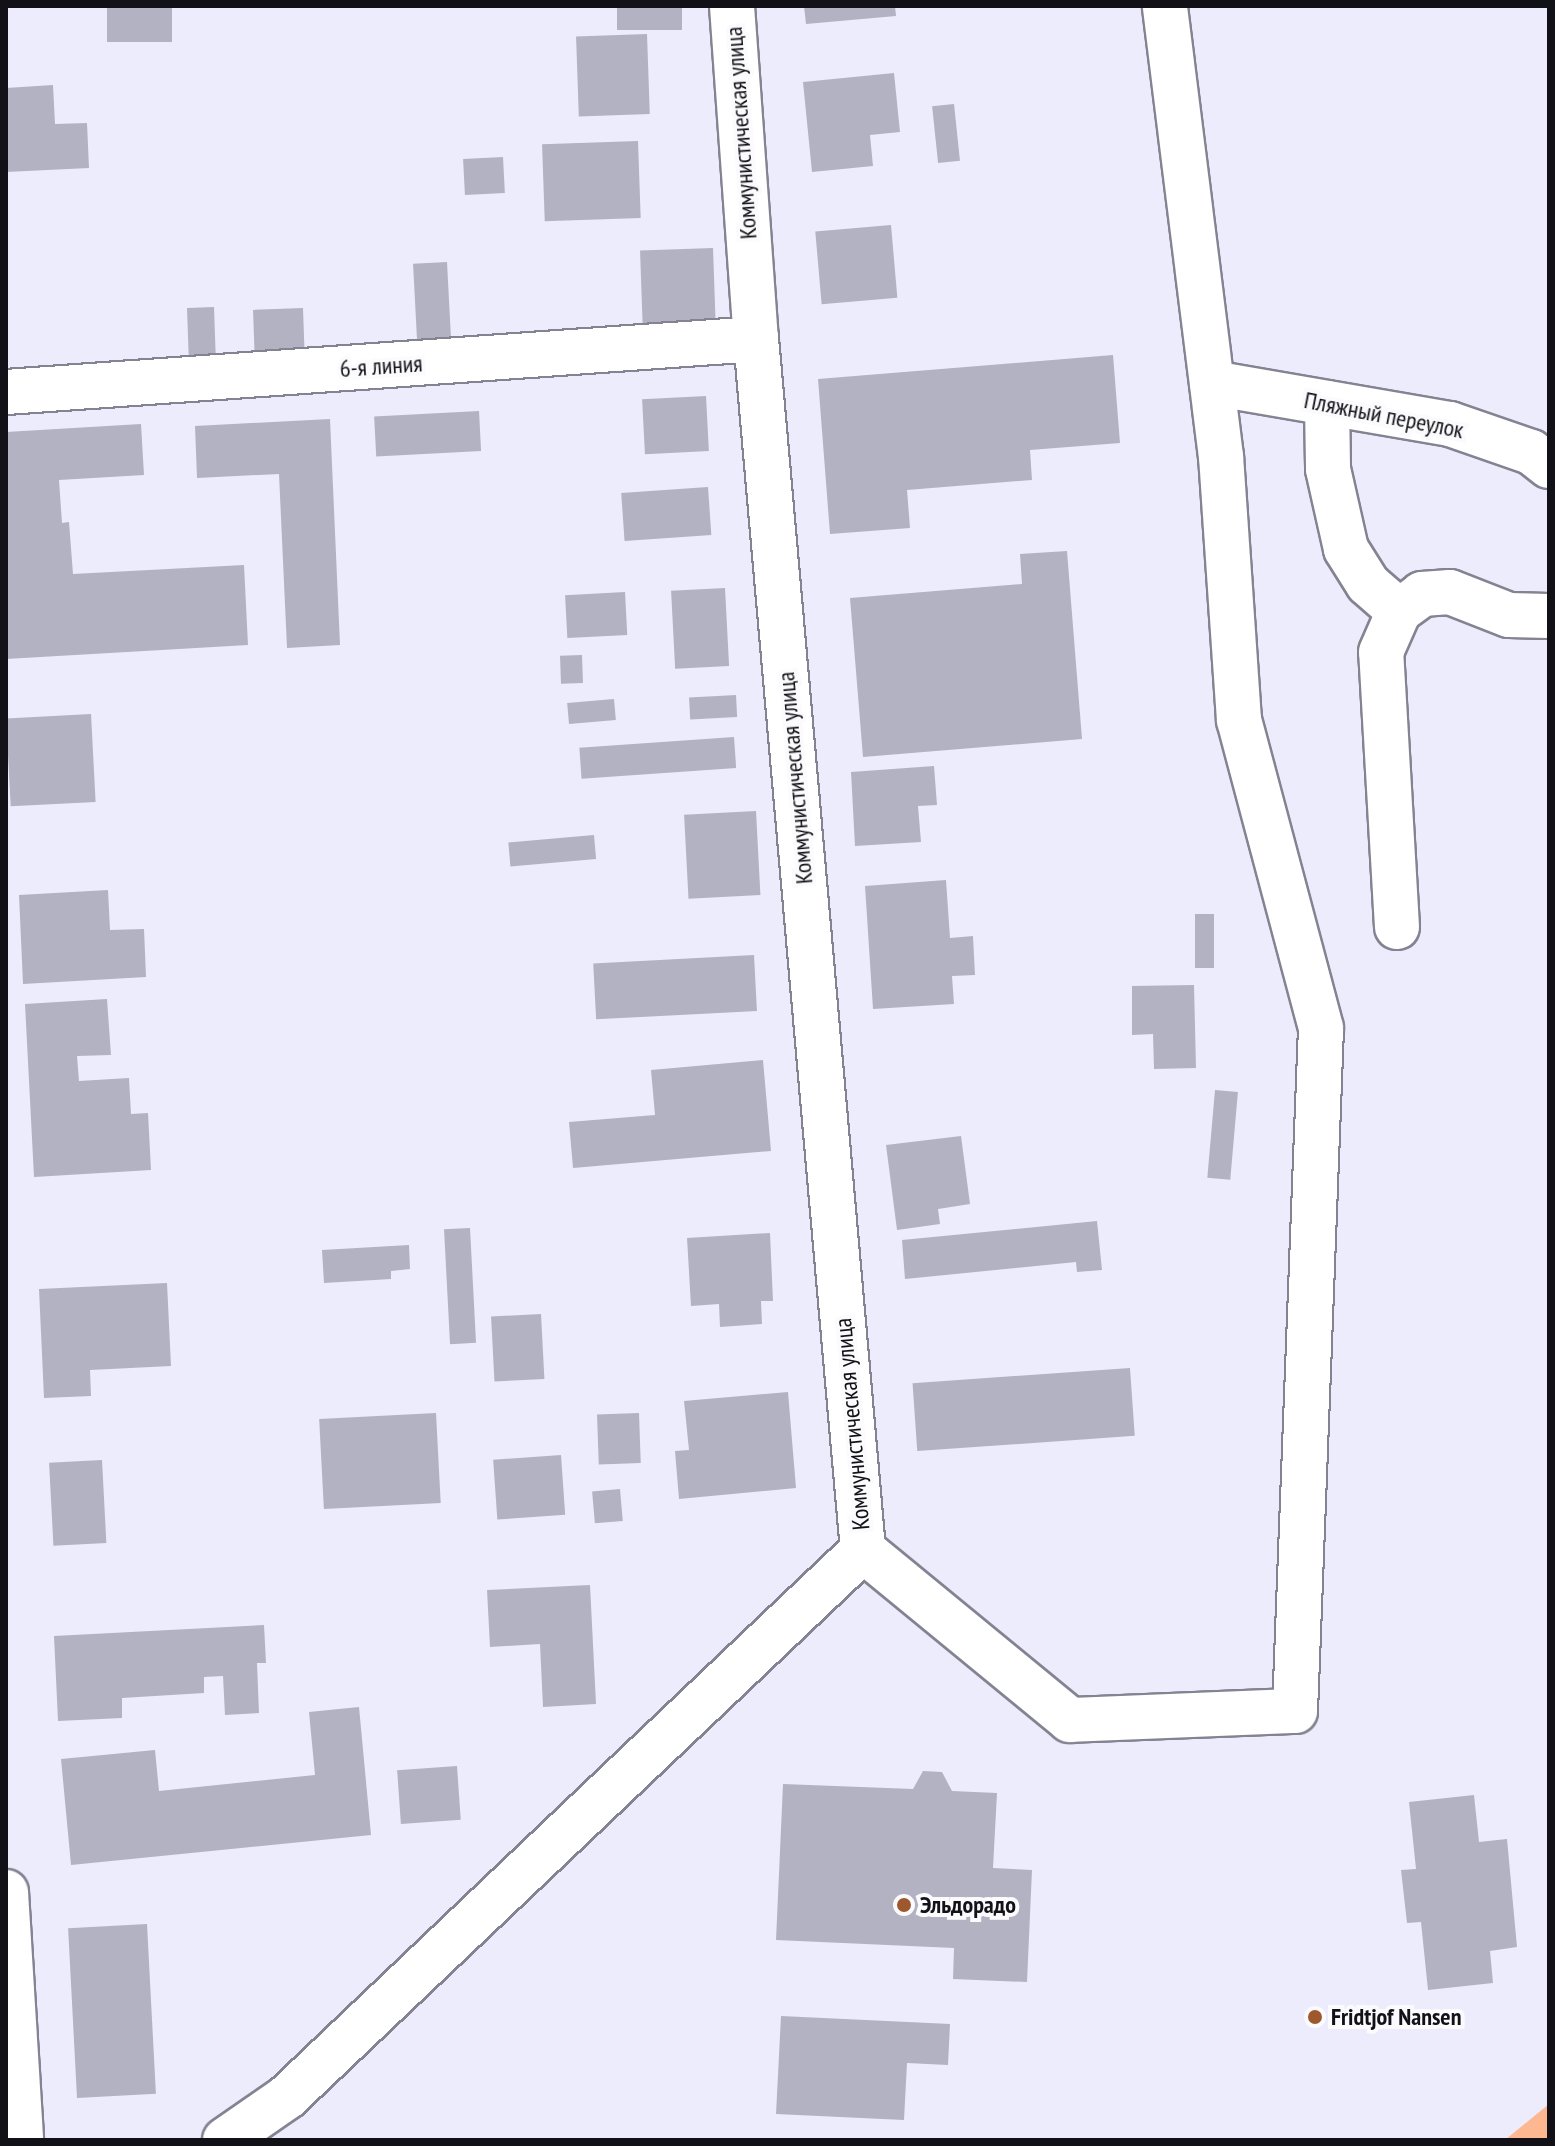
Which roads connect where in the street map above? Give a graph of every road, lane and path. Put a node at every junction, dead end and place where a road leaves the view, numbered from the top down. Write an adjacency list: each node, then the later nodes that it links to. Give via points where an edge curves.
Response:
1 (732, 6): 3 (street, Коммунистическая улица)
2 (1165, 6): 4 (street)
3 (756, 339): 5 (street, 6-я линия); 11 (street, Коммунистическая улица)
4 (1212, 383): 6 (street, Пляжный переулок); 11 (street, via 1239,720 1321,1028 1295,1711 1070,1720)
5 (6, 392)
6 (1327, 403): 7 (street, Пляжный переулок, via 1450,424 1531,452); 8 (street, via 1328,469 1346,549 1368,584)
7 (1549, 466)
8 (1399, 611): 9 (street, via 1422,594 1450,592 1509,615); 10 (street, via 1381,652)
9 (1549, 616)
10 (1397, 927)
11 (863, 1550): 14 (street, via 287,2097)
12 (6, 1892): 13 (street)
13 (21, 2140)
14 (225, 2140)

